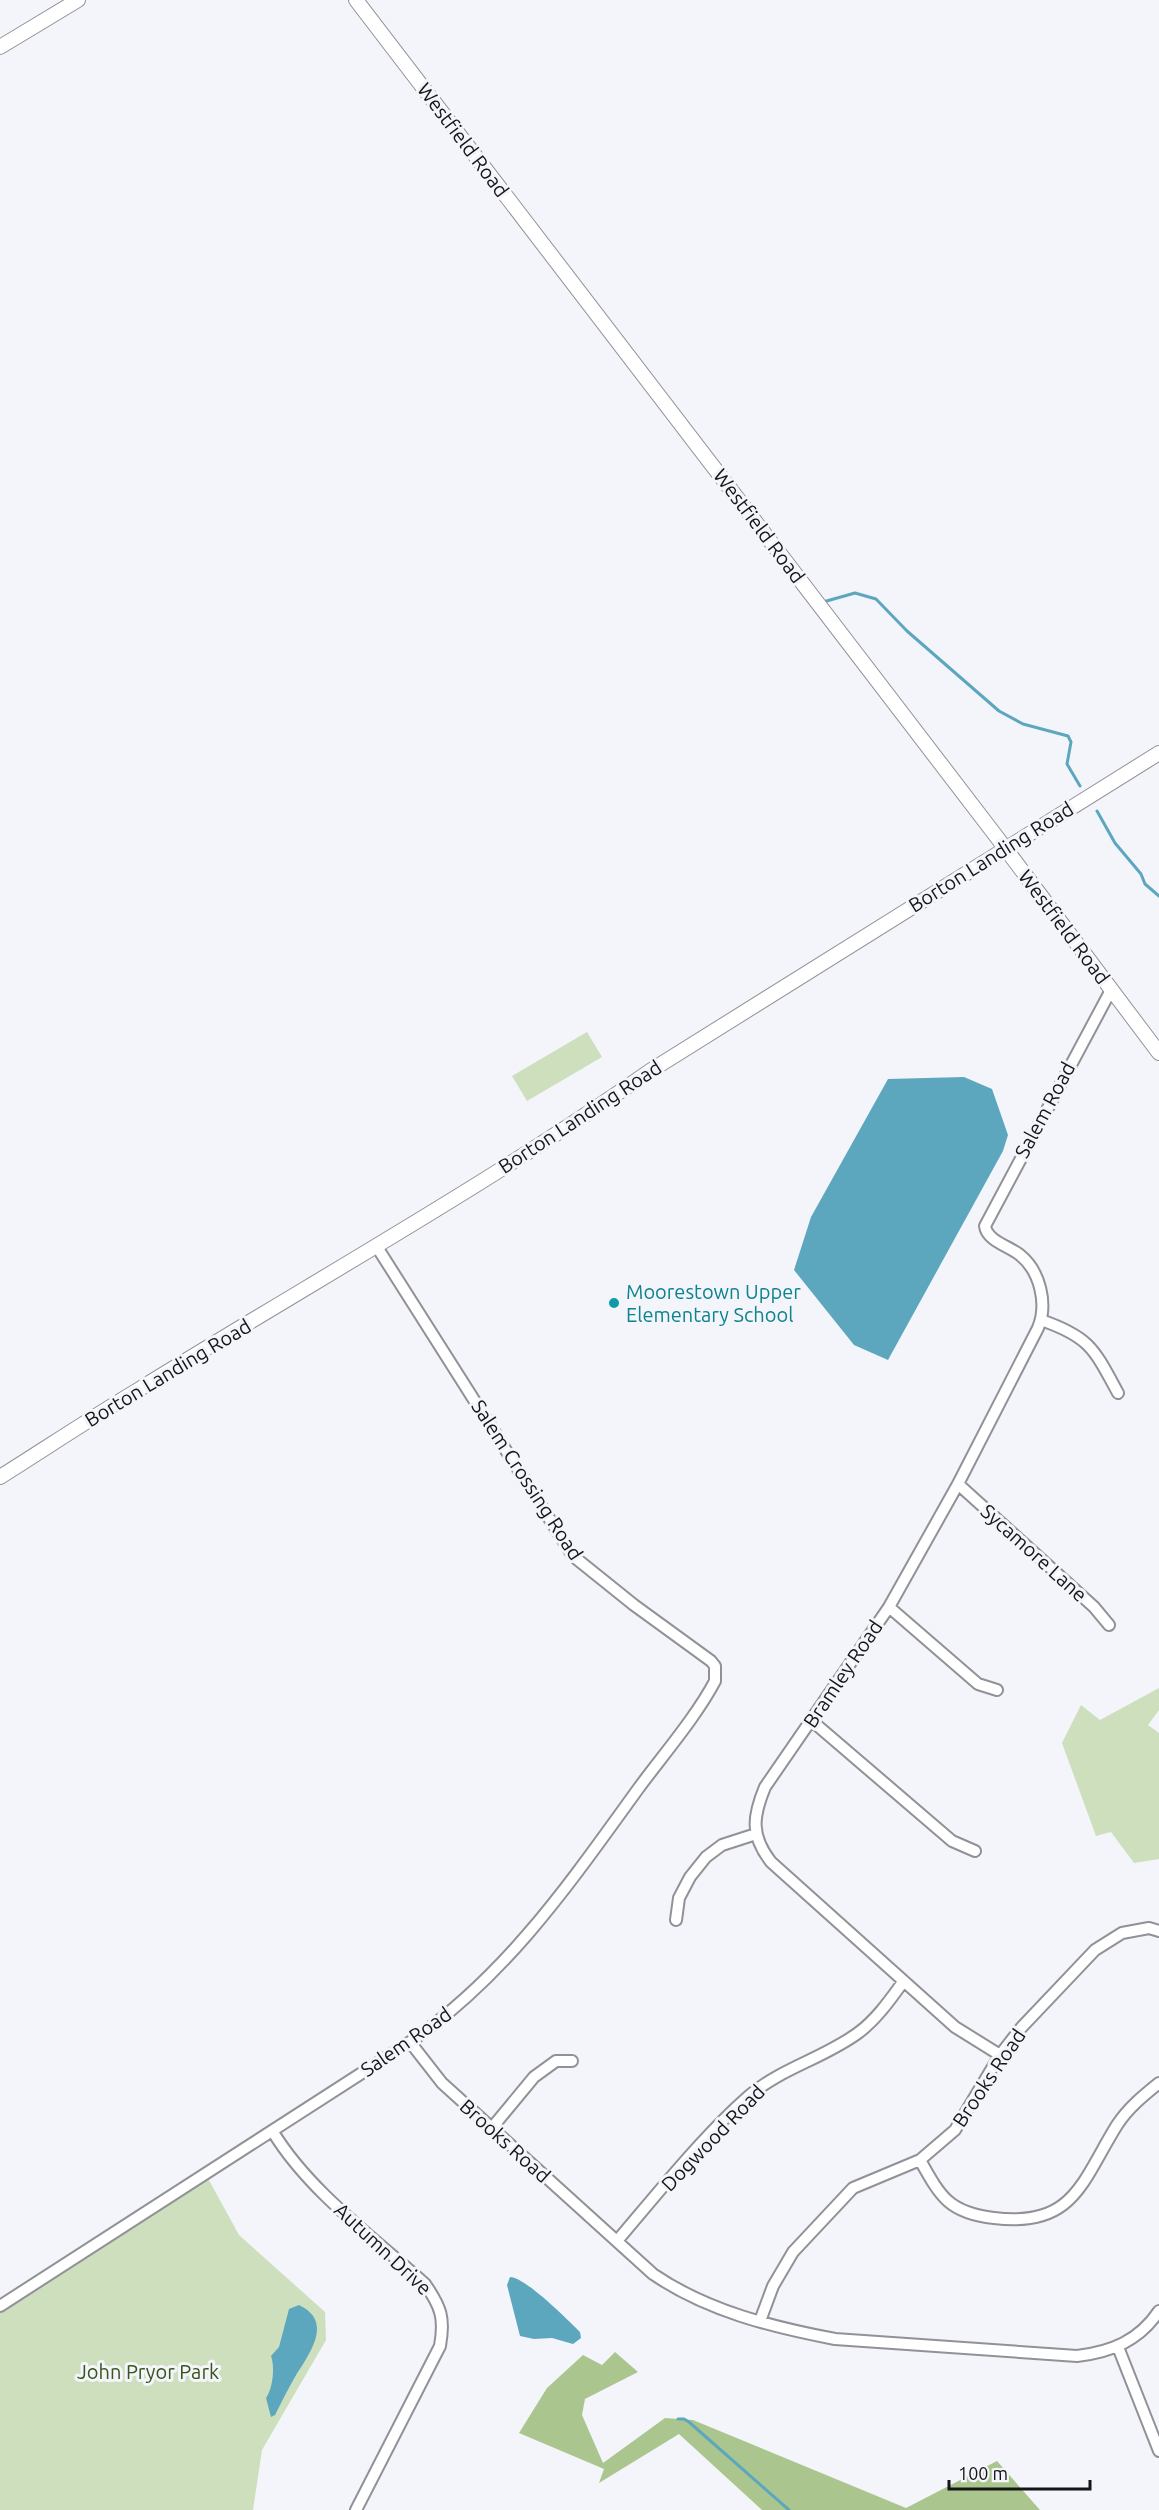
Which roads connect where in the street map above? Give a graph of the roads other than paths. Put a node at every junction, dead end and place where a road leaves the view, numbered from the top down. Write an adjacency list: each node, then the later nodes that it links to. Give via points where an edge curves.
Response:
1 (78, 0): 3 (street)
2 (356, 0): 5 (street, Westfield Road)
3 (0, 47)
4 (1159, 753): 5 (street, Borton Landing Road)
5 (1005, 847): 6 (street, Westfield Road); 9 (street, Borton Landing Road)
6 (1111, 990): 7 (street, Westfield Road); 8 (street, Salem Road, via 987,1221)
7 (1159, 1053)
8 (987, 1232): 10 (street, Bramley Road, via 1021,1255 1032,1269 1041,1294)
9 (377, 1247): 12 (street, Borton Landing Road); 16 (street, Salem Crossing Road, via 573,1556 711,1661)
10 (1041, 1320): 11 (street, via 1073,1333 1089,1345); 13 (street, Bramley Road)
11 (1118, 1393)
12 (0, 1477)
13 (958, 1484): 14 (street, Bramley Road); 15 (street, Sycamore Lane)
14 (889, 1607): 17 (street, via 978,1684); 18 (street, Bramley Road)
15 (1109, 1625)
16 (716, 1675): 24 (street, Salem Road, via 712,1688 526,1939 468,1996)
17 (997, 1690)
18 (812, 1721): 19 (street, Bramley Road, via 765,1787 755,1810); 20 (street, via 952,1841)
19 (756, 1834): 21 (street, via 722,1845 706,1857 679,1898); 23 (street, via 771,1862)
20 (975, 1851)
21 (676, 1920)
22 (1159, 1931): 25 (street, Brooks Road, via 1140,1929 1122,1933 1095,1950)
23 (903, 1982): 25 (street, via 955,2027); 31 (street, Dogwood Road, via 858,2033 775,2076 750,2096)
24 (410, 2042): 28 (street, Brooks Road, via 442,2083); 29 (street, Salem Road)
25 (1000, 2055): 30 (street, Brooks Road, via 955,2130)
26 (572, 2061): 28 (street, via 556,2061 534,2077)
27 (1159, 2083): 30 (street, via 1137,2100 1119,2123 1075,2194 1042,2217 1008,2220 960,2211 947,2202)
28 (491, 2129): 31 (street, Brooks Road)
29 (273, 2132): 32 (street, Salem Road); 37 (street, Autumn Drive, via 314,2185 425,2284 438,2302 444,2324 440,2346)
30 (920, 2160): 34 (street, Brooks Road, via 853,2188 793,2252 773,2286)
31 (617, 2241): 34 (street, Brooks Road, via 675,2289)
32 (0, 2306)
33 (1159, 2311): 35 (street, Brooks Road, via 1136,2336)
34 (760, 2321): 35 (street, Brooks Road, via 835,2339 1017,2353 1077,2356)
35 (1118, 2347): 36 (street)
36 (1159, 2451)
37 (356, 2510)

